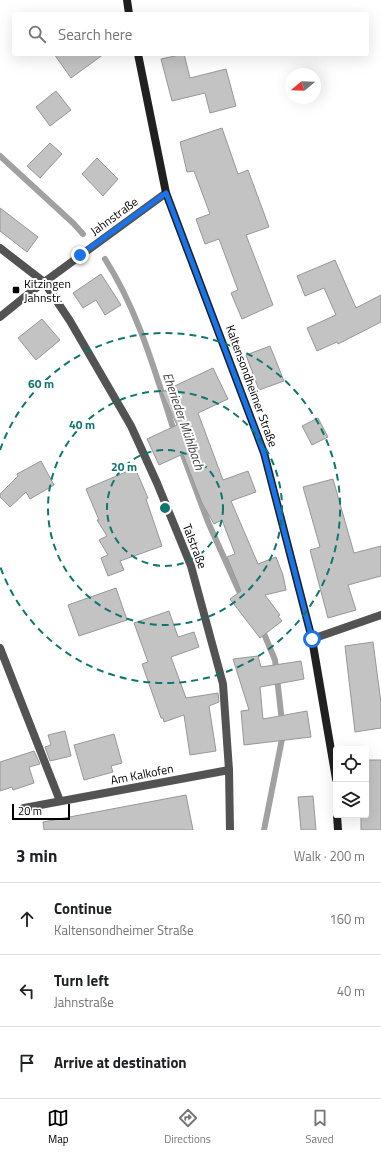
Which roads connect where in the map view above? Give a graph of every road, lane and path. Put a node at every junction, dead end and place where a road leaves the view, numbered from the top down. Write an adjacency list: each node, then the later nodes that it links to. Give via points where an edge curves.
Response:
1 (126, 0): 2 (main road)
2 (129, 12)
3 (138, 56): 4 (main road, Kaltensondheimer Straße)
4 (166, 193): 6 (street, Jahnstraße); 9 (main road, Kaltensondheimer Straße, via 264,453)
5 (0, 248): 6 (street, Talstraße)
6 (44, 282): 7 (street, Jahnstraße); 12 (street, Talstraße, via 132,426 190,566 223,684)
7 (0, 316)
8 (381, 615): 9 (street)
9 (312, 639): 11 (main road, Kaltensondheimer Straße)
10 (0, 648): 13 (street)
11 (333, 762)
12 (229, 770): 13 (street, Am Kalkofen); 16 (street, Talstraße)
13 (60, 801): 14 (street, Am Kalkofen)
14 (24, 808)
15 (337, 818): 17 (main road)
16 (230, 830)
17 (338, 830)

